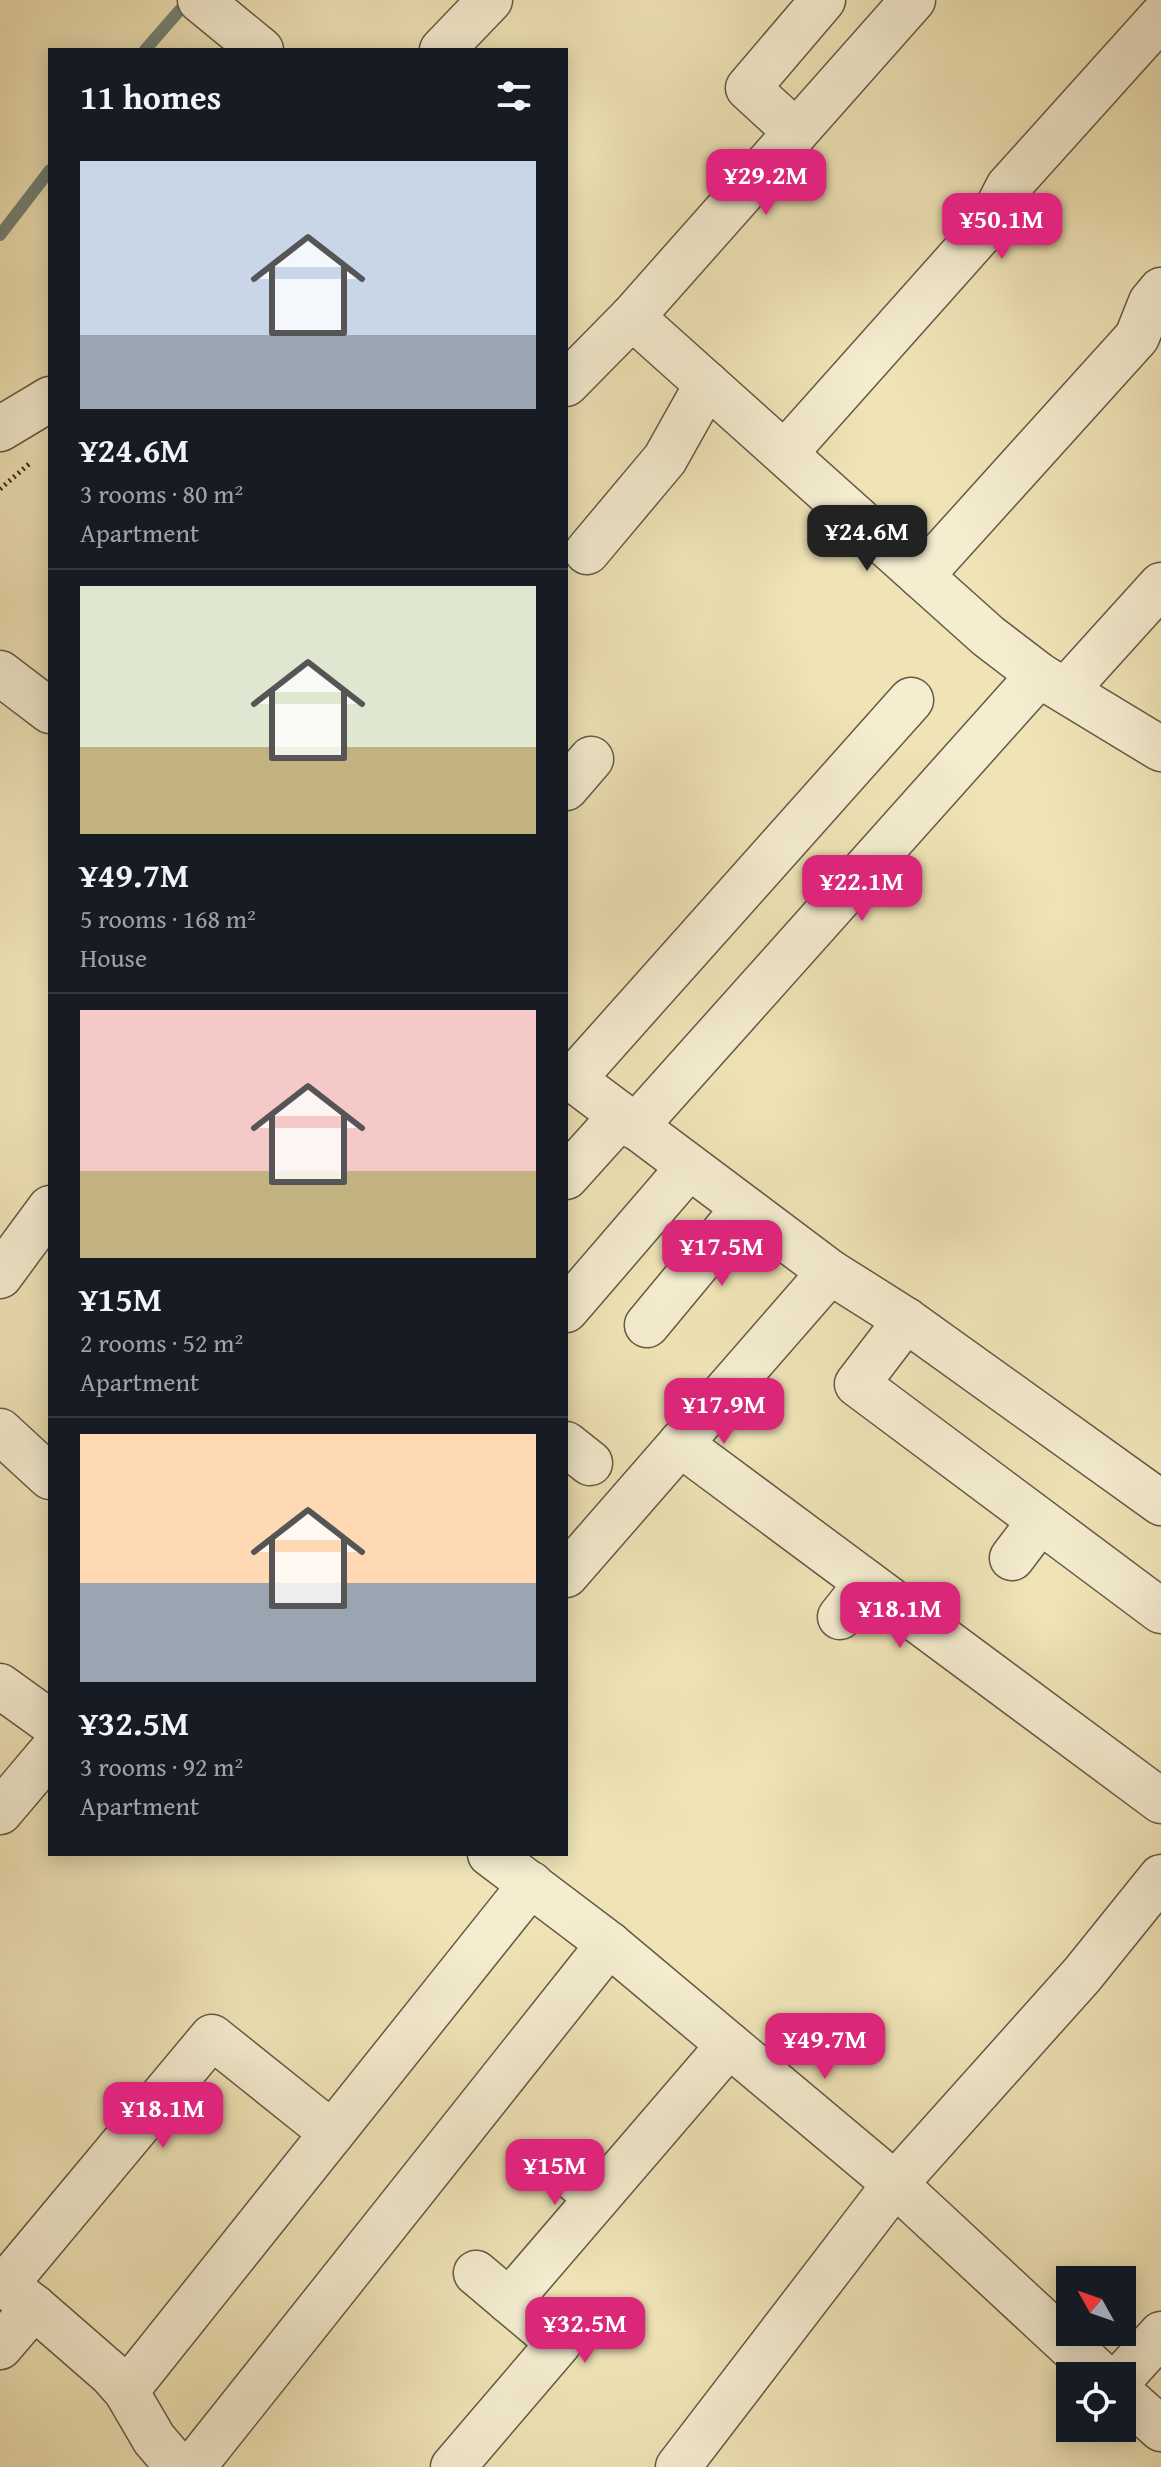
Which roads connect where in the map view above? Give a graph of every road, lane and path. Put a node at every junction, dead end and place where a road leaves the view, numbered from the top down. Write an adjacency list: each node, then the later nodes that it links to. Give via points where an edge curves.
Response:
1 (200, 0): 6 (street)
2 (490, 0): 7 (street)
3 (823, 0): 8 (street, via 748,88)
4 (913, 0): 8 (street)
5 (1161, 17): 15 (street, via 1008,187 989,224)
6 (259, 48)
7 (444, 48)
8 (796, 132): 10 (street)
9 (1161, 290): 19 (street, via 1137,337)
10 (632, 317): 11 (street); 12 (street)
11 (568, 382)
12 (707, 384): 15 (street); 18 (street, via 665,459)
13 (48, 400): 14 (street)
14 (0, 429)
15 (785, 453): 19 (street)
16 (31, 462): 17 (path)
17 (0, 489)
18 (587, 552)
19 (921, 576): 22 (street, via 988,636)
20 (1161, 585): 22 (street)
21 (0, 673): 24 (street)
22 (1053, 682): 25 (street); 27 (street)
23 (911, 700): 26 (street)
24 (48, 709)
25 (1161, 749)
26 (569, 1077): 27 (street)
27 (628, 1121): 28 (street); 29 (street)
28 (689, 1167): 30 (street); 34 (street)
29 (568, 1175)
30 (744, 1208): 32 (street); 36 (street)
31 (48, 1211): 33 (street)
32 (830, 1272): 35 (street); 37 (street)
33 (0, 1276)
34 (568, 1308)
35 (906, 1320): 38 (street); 39 (street, via 857,1384)
36 (647, 1325)
37 (680, 1444): 41 (street); 42 (street)
38 (1161, 1503)
39 (1040, 1521): 40 (street); 43 (street)
40 (1012, 1558)
41 (568, 1573)
42 (867, 1583): 44 (street); 48 (street, via 1008,1712)
43 (1161, 1611)
44 (840, 1617)
45 (0, 1686): 46 (street)
46 (48, 1721)
47 (48, 1755): 49 (street)
48 (1161, 1801)
49 (0, 1812)
50 (493, 1856): 52 (street)
51 (1161, 1877): 57 (street, via 1082,1975)
52 (531, 1884): 53 (street); 55 (street)
53 (609, 1944): 54 (street); 70 (street)
54 (729, 2045): 57 (street); 58 (street)
55 (332, 2133): 60 (street, via 212,2037); 66 (street)
56 (557, 2164): 58 (street)
57 (895, 2184): 64 (street); 72 (street)
58 (597, 2198): 61 (street)
59 (476, 2273): 61 (street)
60 (13, 2291): 63 (street); 66 (street)
61 (509, 2301): 71 (street, via 559,2343)
62 (1161, 2334): 65 (street)
63 (0, 2347)
64 (1087, 2362)
65 (1136, 2362)
66 (126, 2391): 69 (street)
67 (1136, 2407): 68 (street)
68 (1161, 2429)
69 (178, 2467)
70 (193, 2467)
71 (453, 2467)
72 (678, 2467)

